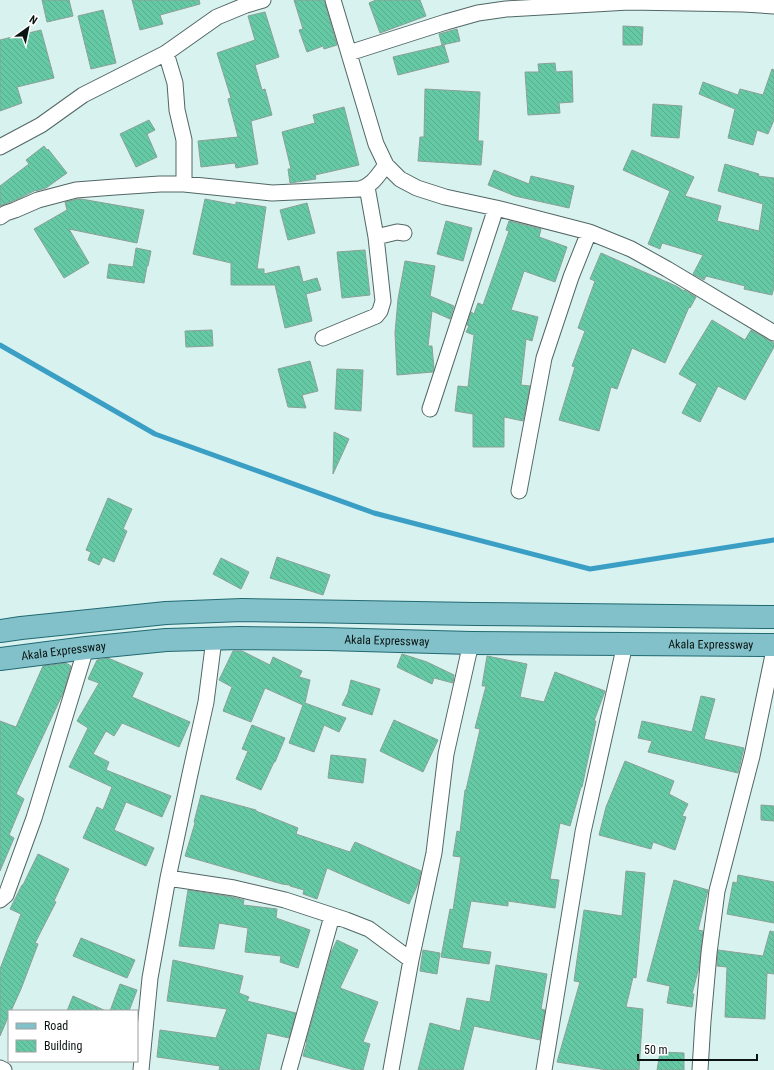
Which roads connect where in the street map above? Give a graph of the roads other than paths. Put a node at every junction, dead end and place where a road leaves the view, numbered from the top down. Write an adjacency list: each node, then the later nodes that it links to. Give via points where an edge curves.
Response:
1 (263, 0): 5 (street, via 217,17)
2 (333, 0): 6 (street)
3 (504, 5): 4 (street, via 629,2); 6 (street)
4 (774, 6)
5 (166, 53): 7 (street, via 83,95 41,125); 9 (street, via 175,83 177,110 184,140)
6 (349, 53): 8 (street, via 376,144)
7 (0, 147)
8 (386, 165): 10 (street); 11 (street, via 400,179 418,188 445,197)
9 (184, 184): 10 (street, via 272,193); 12 (street, via 76,190 38,200)
10 (367, 187): 15 (street)
11 (496, 208): 13 (street); 18 (street)
12 (0, 217)
13 (589, 232): 16 (street, via 631,249); 19 (street, via 544,358)
14 (404, 233): 15 (street)
15 (376, 237): 17 (street, via 383,301 380,311 376,316)
16 (774, 332)
17 (323, 338)
18 (430, 410)
19 (518, 491)
20 (774, 617): 21 (main road, via 242,610 166,613)
21 (0, 631)
22 (214, 639): 23 (main road, Akala Expressway); 26 (main road, Akala Expressway, via 166,640); 29 (street, via 206,702)
23 (472, 642): 24 (main road, Akala Expressway); 32 (street, via 446,754 434,853)
24 (625, 644): 25 (main road, Akala Expressway); 38 (street, via 583,832)
25 (774, 645)
26 (86, 648): 28 (main road, Akala Expressway); 30 (street, via 34,818 6,896)
27 (774, 650): 39 (street, via 752,756 717,890 709,953)
28 (0, 659)
29 (168, 878): 31 (street, via 234,888 285,900); 35 (street, via 150,978)
30 (0, 900)
31 (332, 916): 32 (street, via 369,929); 36 (street)
32 (411, 960): 37 (street)
33 (0, 1068): 34 (street)
34 (4, 1070)
35 (141, 1070)
36 (289, 1070)
37 (392, 1070)
38 (544, 1070)
39 (700, 1070)

